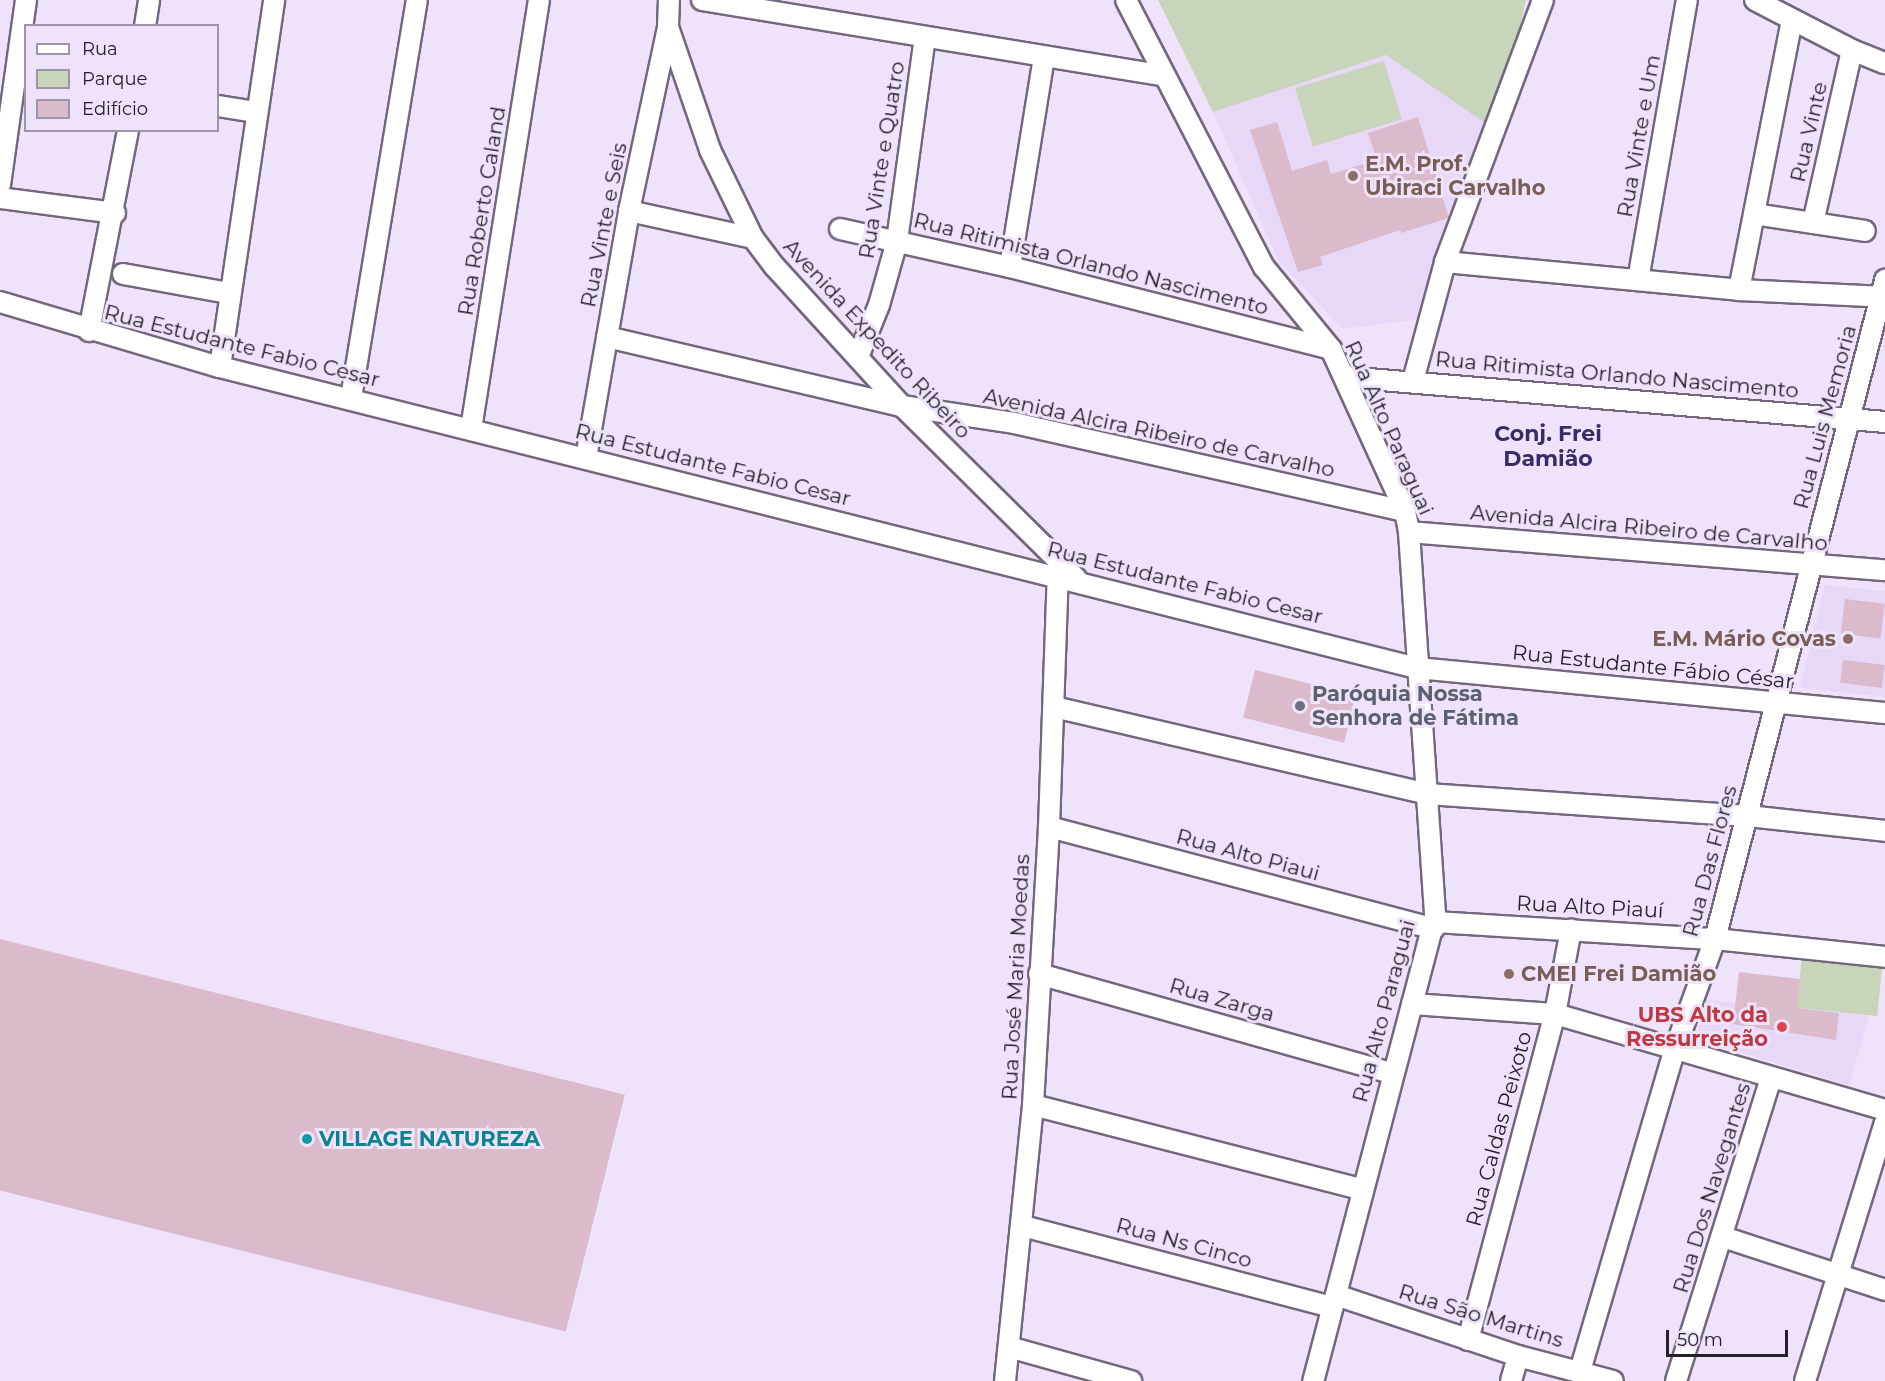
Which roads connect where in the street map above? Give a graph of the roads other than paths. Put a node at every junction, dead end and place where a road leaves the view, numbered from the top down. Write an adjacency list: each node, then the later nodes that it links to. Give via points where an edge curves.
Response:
1 (26, 0): 19 (street)
2 (149, 0): 13 (street)
3 (274, 0): 22 (street)
4 (417, 0): 49 (street)
5 (539, 0): 53 (street, Rua Roberto Caland)
6 (669, 0): 14 (street, Rua Vinte e Seis)
7 (702, 0): 15 (street)
8 (1126, 0): 20 (street, Rua Alto Paraguai)
9 (1543, 0): 34 (street)
10 (1687, 0): 37 (street, Rua Vinte e Um)
11 (1755, 0): 12 (street)
12 (1792, 21): 16 (street); 28 (street)
13 (145, 24)
14 (668, 27): 26 (street, Rua Vinte e Seis); 32 (street, Avenida Expedito Ribeiro, via 710,150)
15 (925, 37): 17 (street); 33 (street, Rua Vinte e Quatro)
16 (1852, 50): 18 (street); 29 (street, Rua Vinte)
17 (1044, 57): 20 (street); 35 (street)
18 (1885, 63)
19 (14, 75): 24 (street)
20 (1164, 76): 44 (street, Rua Alto Paraguai, via 1264,267)
21 (219, 106): 22 (street)
22 (256, 112): 40 (street)
23 (128, 132): 27 (street)
24 (0, 184)
25 (0, 198): 27 (street)
26 (629, 211): 32 (street); 43 (street, Rua Vinte e Seis)
27 (115, 213): 42 (street)
28 (1754, 214): 29 (street); 38 (street)
29 (1813, 223): 31 (street)
30 (840, 230): 33 (street, Rua Ritimista Orlando Nascimento)
31 (1865, 231)
32 (753, 238): 45 (street, Avenida Expedito Ribeiro, via 808,306)
33 (897, 241): 35 (street, Rua Ritimista Orlando Nascimento); 45 (street, Rua Vinte e Quatro, via 879,305)
34 (1445, 262): 37 (street); 48 (street)
35 (1010, 267): 44 (street, Rua Ritimista Orlando Nascimento)
36 (123, 274): 40 (street)
37 (1638, 280): 38 (street)
38 (1739, 290): 39 (street)
39 (1884, 292): 51 (street, Rua Luis Memoria)
40 (229, 294): 46 (street)
41 (0, 302): 42 (street, Rua Estudante Fabio Cesar)
42 (89, 331): 46 (street, Rua Estudante Fabio Cesar)
43 (608, 337): 50 (street, Avenida Alcira Ribeiro de Carvalho); 54 (street, Rua Vinte e Seis)
44 (1330, 349): 47 (street, Rua Alto Paraguai)
45 (858, 357): 50 (street, Avenida Expedito Ribeiro)
46 (220, 367): 49 (street, Rua Estudante Fabio Cesar)
47 (1345, 377): 48 (street, Rua Ritimista Orlando Nascimento); 55 (street, Rua Alto Paraguai)
48 (1413, 381): 51 (street, Rua Ritimista Orlando Nascimento)
49 (351, 398): 53 (street, Rua Estudante Fabio Cesar)
50 (902, 406): 55 (street, Avenida Alcira Ribeiro de Carvalho, via 1014,423); 60 (street, Avenida Expedito Ribeiro)
51 (1852, 418): 52 (street, Rua Ritimista Orlando Nascimento); 57 (street, Rua Luis Memoria)
52 (1885, 422)
53 (471, 429): 54 (street, Rua Estudante Fabio Cesar)
54 (586, 458): 59 (street, Rua Estudante Fabio Cesar)
55 (1405, 512): 56 (street, Rua Alto Paraguai)
56 (1409, 532): 57 (street, Avenida Alcira Ribeiro de Carvalho); 61 (street, Rua Alto Paraguai)
57 (1809, 565): 58 (street, Avenida Alcira Ribeiro de Carvalho); 62 (street, Rua Das Flores)
58 (1885, 570)
59 (1058, 575): 60 (street, Rua Estudante Fabio Cesar); 63 (street, Rua José Maria Moedas)
60 (1077, 580): 61 (street, Rua Estudante Fabio Cesar)
61 (1417, 668): 62 (street, Rua Estudante Fábio César); 65 (street, Rua Alto Paraguai)
62 (1776, 704): 64 (street, Rua Estudante Fábio César); 66 (street, Rua Das Flores)
63 (1054, 707): 65 (street); 67 (street, Rua José Maria Moedas)
64 (1885, 713)
65 (1427, 794): 66 (street); 69 (street, Rua Alto Paraguai)
66 (1748, 816): 68 (street); 71 (street, Rua Das Flores)
67 (1049, 827): 69 (street, Rua Alto Piaui); 73 (street, Rua José Maria Moedas)
68 (1885, 831)
69 (1434, 925): 70 (street, Rua Alto Piauí); 74 (street, Rua Alto Paraguai)
70 (1571, 929): 71 (street, Rua Alto Piauí); 75 (street, Rua Caldas Peixoto)
71 (1715, 939): 72 (street, Rua Alto Piauí); 76 (street, Rua Das Flores)
72 (1885, 957)
73 (1039, 974): 77 (street, Rua Zarga); 79 (street, Rua José Maria Moedas)
74 (1412, 1004): 75 (street); 77 (street, Rua Alto Paraguai)
75 (1554, 1014): 76 (street); 88 (street, Rua Caldas Peixoto)
76 (1675, 1049): 78 (street); 91 (street, Rua Das Flores)
77 (1392, 1072): 82 (street, Rua Alto Paraguai)
78 (1771, 1077): 80 (street); 84 (street, Rua Dos Navegantes)
79 (1033, 1105): 82 (street); 83 (street, Rua José Maria Moedas)
80 (1885, 1110)
81 (1885, 1123): 85 (street)
82 (1361, 1189): 87 (street, Rua Alto Paraguai)
83 (1023, 1226): 87 (street, Rua Ns Cinco); 89 (street, Rua José Maria Moedas)
84 (1723, 1237): 85 (street); 97 (street, Rua Dos Navegantes)
85 (1837, 1276): 86 (street); 98 (street)
86 (1885, 1290)
87 (1334, 1301): 88 (street, Rua São Martins); 94 (street, Rua Alto Paraguai)
88 (1468, 1340): 90 (street, Rua São Martins)
89 (1009, 1347): 92 (street, Rua José Maria Moedas); 93 (street)
90 (1518, 1356): 91 (street, Rua São Martins); 95 (street)
91 (1580, 1371): 96 (street, Rua São Martins)
92 (1005, 1381)
93 (1131, 1381)
94 (1313, 1381)
95 (1511, 1381)
96 (1613, 1381)
97 (1676, 1381)
98 (1805, 1381)

